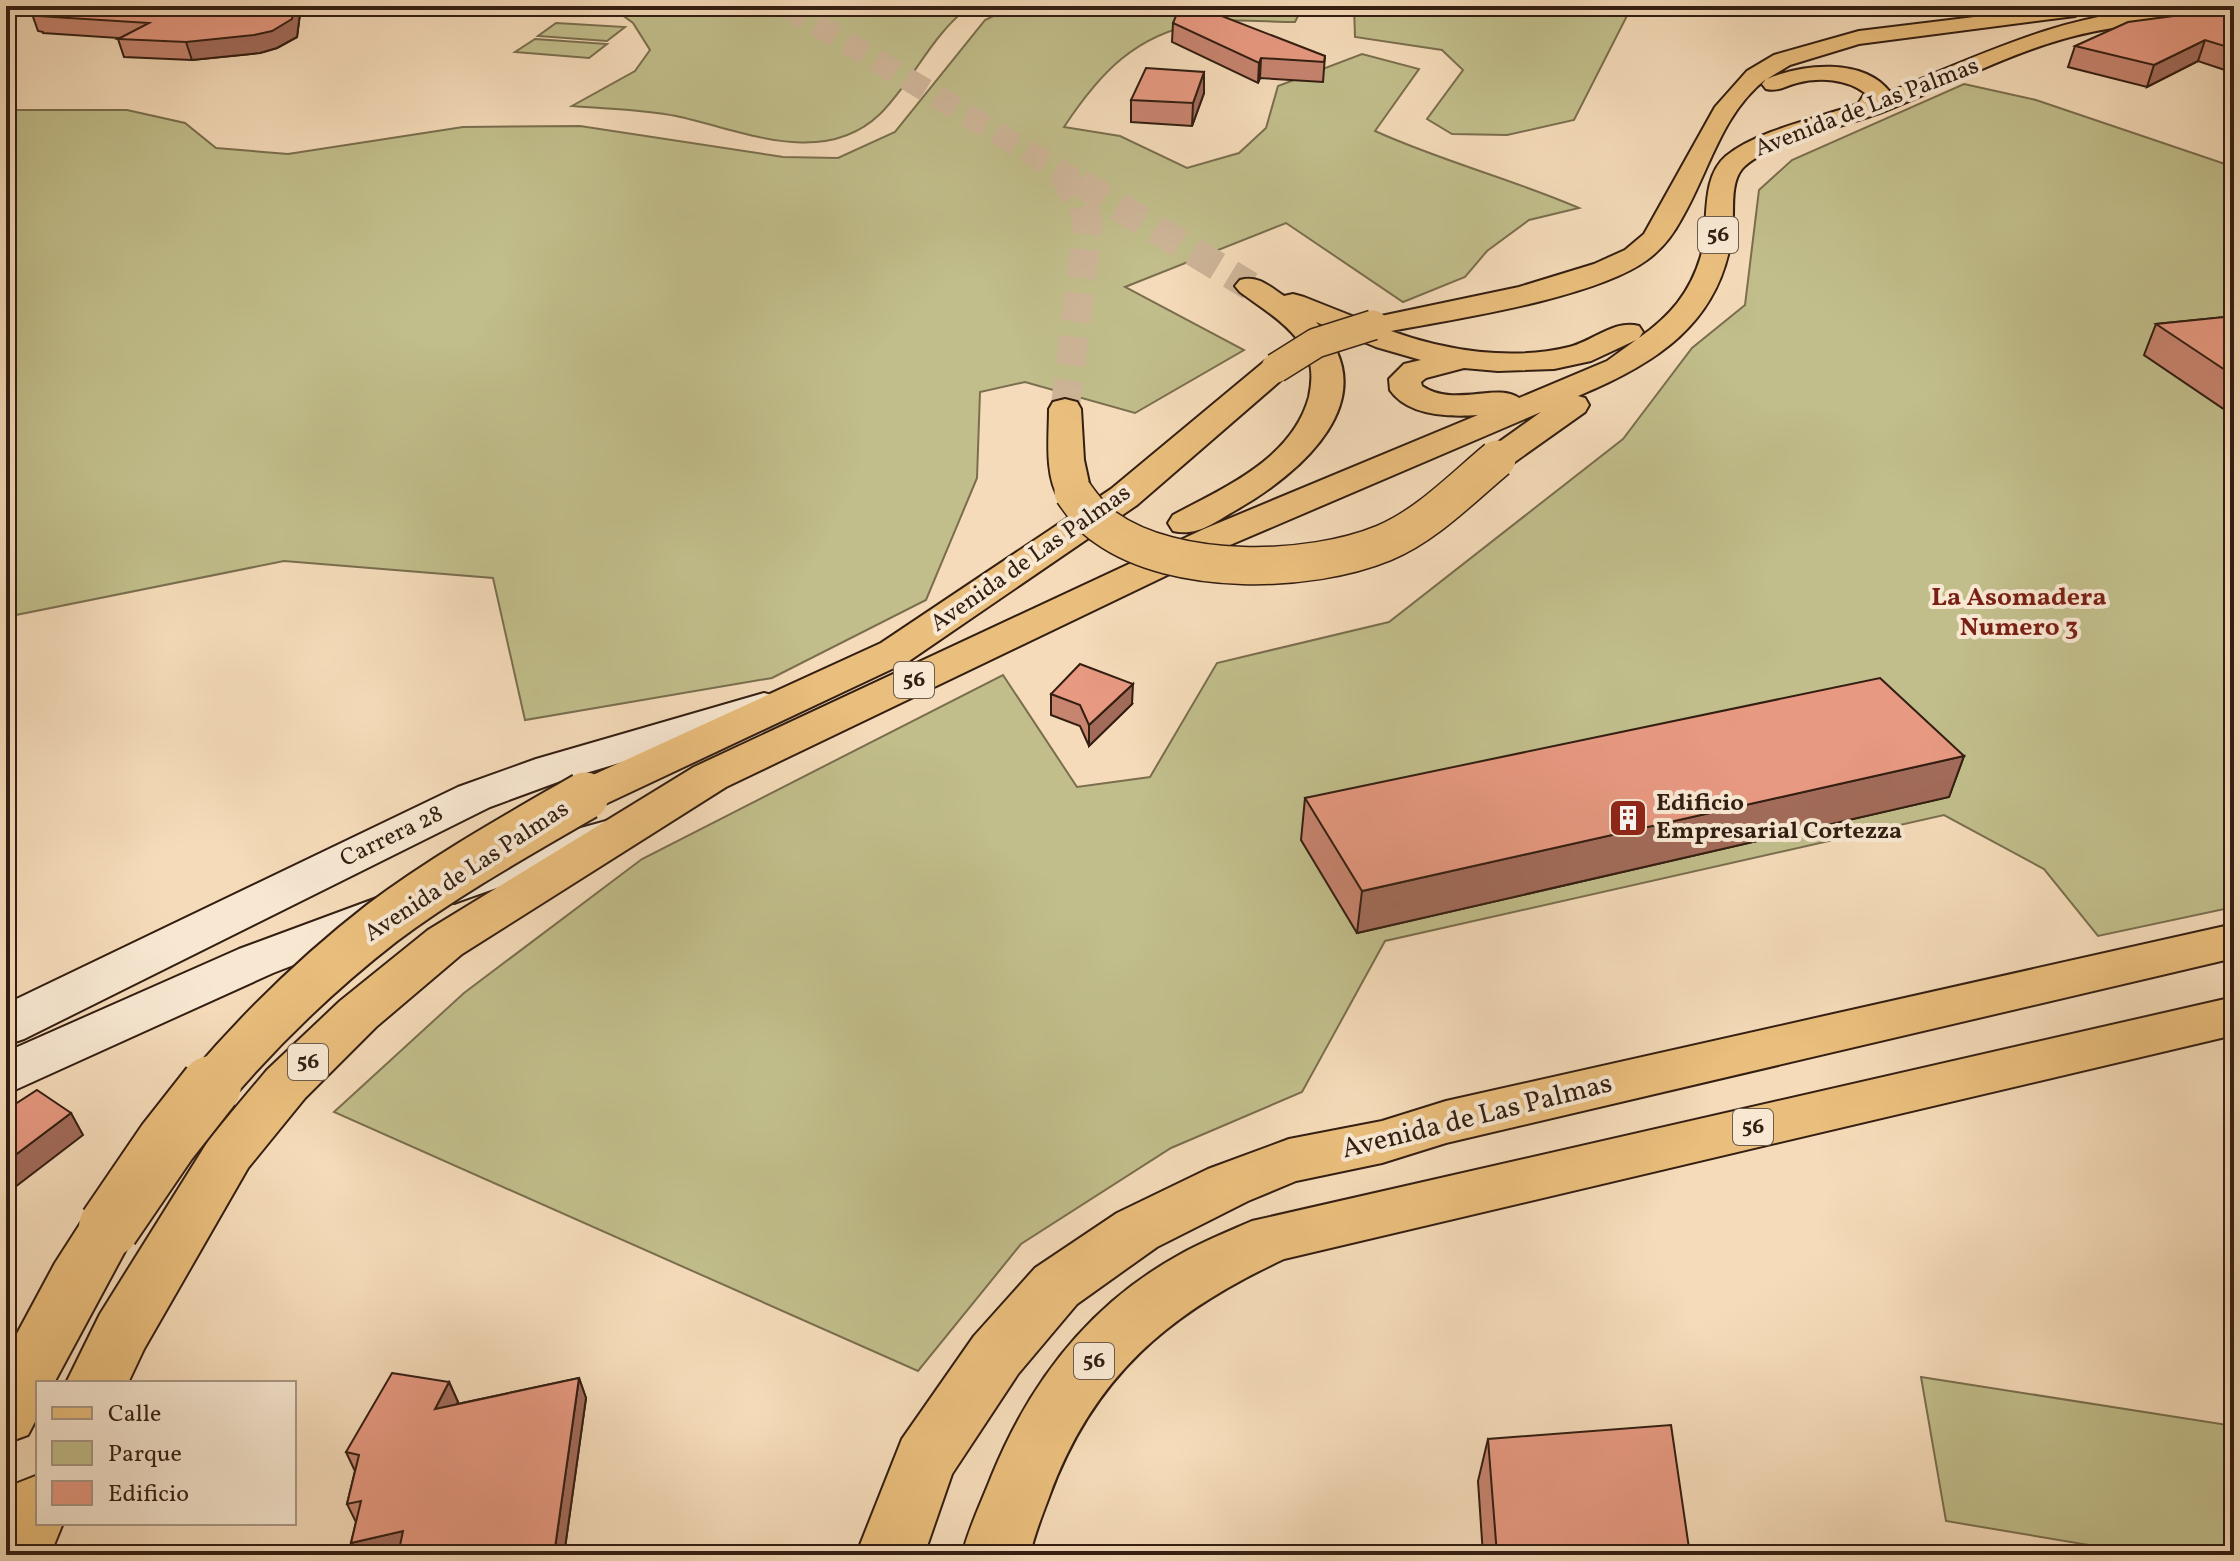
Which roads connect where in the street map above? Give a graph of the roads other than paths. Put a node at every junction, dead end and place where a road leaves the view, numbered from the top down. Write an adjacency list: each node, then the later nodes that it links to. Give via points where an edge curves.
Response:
1 (2114, 6): 3 (main road, Avenida de Las Palmas / 56)
2 (2199, 6): 4 (main road, Avenida de Las Palmas / 56, via 2073,29)
3 (1878, 36): 4 (main road, via 1854,57 1854,66 1873,74 1913,78); 6 (main road, Avenida de Las Palmas / 56, via 1824,46 1775,64 1755,76)
4 (1979, 65): 5 (main road, Avenida de Las Palmas / 56)
5 (1867, 109): 6 (main road, via 1878,92 1871,85 1814,75 1780,81); 10 (main road, Avenida de Las Palmas / 56, via 1758,147 1733,163 1722,182 1715,256 1697,300 1678,324)
6 (1722, 113): 7 (main road, Avenida de Las Palmas / 56)
7 (1683, 188): 9 (main road, via 1692,218 1687,258 1675,294 1650,317 1584,353 1540,361); 16 (main road, Avenida de Las Palmas / 56, bridge, via 1653,242 1619,264 1548,289 1373,325 1316,343 1276,368 1124,497)
8 (1293, 303): 9 (main road, via 1392,342); 14 (main road, via 1327,326 1357,369 1355,403 1336,448); 16 (main road, via 1250,286 1308,332 1329,374 1325,403 1310,437 1283,463 1173,529)
9 (1464, 359): 12 (main road, via 1415,371 1405,379 1406,390 1417,399)
10 (1618, 368): 11 (main road, Avenida de Las Palmas / 56); 13 (main road, bridge, via 1445,503 1385,543 1317,561 1265,566 1209,563 1111,532 1073,492)
11 (1575, 388): 12 (main road); 15 (main road, Avenida de Las Palmas / 56)
12 (1453, 406): 14 (main road, via 1389,430)
13 (1065, 409)
14 (1308, 477): 15 (main road)
15 (1217, 537): 18 (main road, Avenida de Las Palmas / 56, via 710,777)
16 (895, 652): 17 (main road, Avenida de Las Palmas / 56)
17 (797, 697): 18 (main road, Avenida de Las Palmas / 56); 21 (street, Carrera 28, via 474,797)
18 (601, 814): 22 (street, via 557,850 256,961); 23 (main road, Avenida de Las Palmas / 56, via 358,1014 286,1084 229,1153); 24 (main road, Avenida de Las Palmas / 56, bridge, via 447,879 324,972 223,1070 143,1171 76,1281)
19 (2234, 941): 27 (main road, Avenida de Las Palmas, via 1446,1122 1289,1161 1228,1185 1137,1230 1056,1286 996,1355 925,1460)
20 (2234, 1016): 28 (main road, 56, via 1272,1238 1192,1277 1144,1309 1093,1362 1043,1434)
21 (6, 1026)
22 (6, 1074)
23 (98, 1381)
24 (6, 1415)
25 (36, 1510): 26 (main road)
26 (16, 1555)
27 (890, 1555)
28 (996, 1555)

